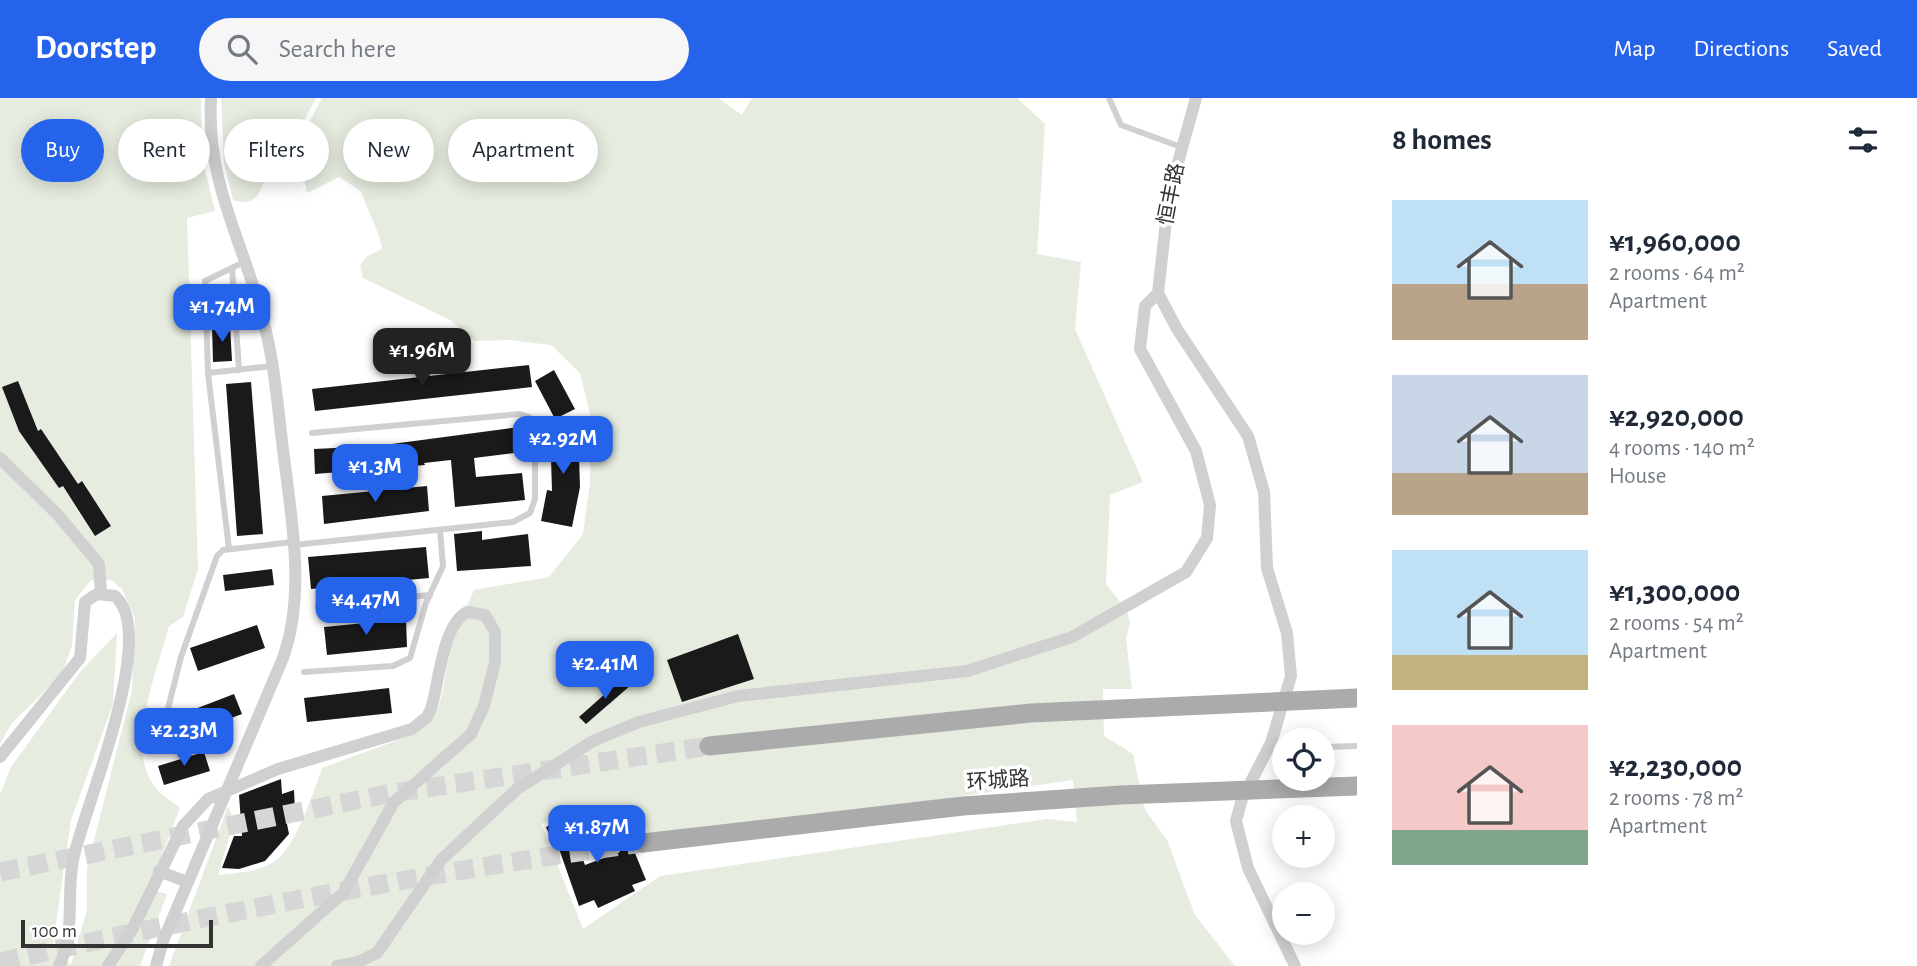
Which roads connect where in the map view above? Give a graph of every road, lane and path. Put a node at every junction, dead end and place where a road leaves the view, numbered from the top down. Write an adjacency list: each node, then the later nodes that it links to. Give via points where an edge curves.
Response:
1 (211, 98): 5 (street, via 216,178)
2 (1109, 98): 4 (lane, via 1122,125)
3 (1197, 100): 4 (street, 恒丰路)
4 (1181, 147): 6 (street, 恒丰路, via 1169,195)
5 (238, 265): 7 (street, via 263,319); 8 (lane); 9 (lane, via 205,281)
6 (1157, 293): 24 (street, via 1248,436 1264,492 1267,568 1287,633 1291,676); 35 (street, 恒丰路, via 1145,306 1140,349 1196,451 1210,505 1207,538 1186,572 1072,637 967,671 738,696 639,722 593,741 517,789 441,860 377,953)
7 (273, 366): 8 (lane); 13 (street)
8 (239, 370): 9 (lane)
9 (208, 373): 14 (lane)
10 (312, 433): 12 (lane, via 509,414 532,420 536,499 530,513 513,522)
11 (0, 458): 15 (street, via 99,564)
12 (440, 530): 13 (lane); 16 (lane, via 443,566)
13 (292, 544): 14 (lane); 30 (street, via 295,597 283,658)
14 (229, 549): 20 (lane, via 223,550 212,567 181,657)
15 (101, 593): 26 (street, via 83,605 80,658); 31 (street, via 115,596 124,607 126,681 74,857 71,932)
16 (430, 595): 17 (lane); 18 (lane, via 414,652 406,662)
17 (318, 606)
18 (304, 672)
19 (1357, 698): 21 (main road, via 956,718)
20 (160, 740)
21 (709, 746)
22 (1357, 746): 23 (lane)
23 (1335, 747)
24 (1268, 749): 25 (lane); 36 (street, via 1242,799 1236,821 1238,838)
25 (1272, 749)
26 (0, 757)
27 (1357, 786): 28 (main road, 环城路, via 1109,796 887,813)
28 (643, 843)
29 (159, 871): 30 (street); 32 (street, via 134,928); 34 (street, via 183,826 208,799 250,779 408,731 422,722 431,709 453,627 467,612 485,615 495,632 495,662 471,734 394,802 344,892)
30 (187, 882): 33 (street)
31 (60, 966)
32 (108, 966)
33 (156, 966)
34 (261, 966)
35 (337, 966)
36 (1295, 966)

